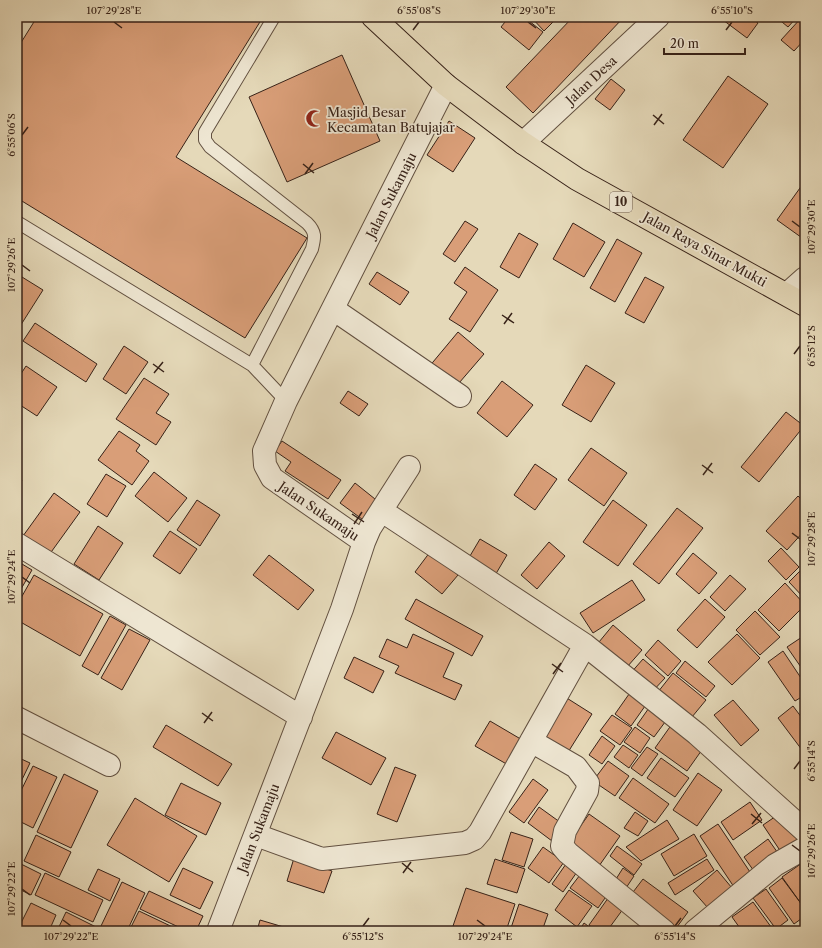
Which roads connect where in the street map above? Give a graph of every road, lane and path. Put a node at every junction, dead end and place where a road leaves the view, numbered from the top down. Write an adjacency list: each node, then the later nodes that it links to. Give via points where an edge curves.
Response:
1 (274, 17): 10 (lane, via 205,132 205,140 210,147 307,223 316,235 312,249)
2 (373, 17): 4 (highway, 10)
3 (658, 17): 5 (street, Jalan Desa)
4 (446, 85): 5 (highway, Jalan Raya Sinar Mukti / 10); 9 (street, Jalan Sukamaju)
5 (523, 143): 8 (highway, Jalan Raya Sinar Mukti / 10, via 577,179)
6 (17, 222): 10 (lane)
7 (805, 278): 8 (street)
8 (796, 299)
9 (333, 309): 11 (street); 12 (street, Jalan Sukamaju)
10 (252, 365): 12 (lane)
11 (460, 396)
12 (286, 401): 15 (street, Jalan Sukamaju, via 264,451 265,465 272,478)
13 (409, 467): 14 (street)
14 (382, 511): 15 (street); 17 (street)
15 (364, 542): 18 (street, Jalan Sukamaju)
16 (17, 544): 18 (street)
17 (585, 644): 20 (street); 22 (street, via 697,734)
18 (301, 717): 23 (street, Jalan Sukamaju)
19 (17, 718): 21 (street)
20 (531, 741): 23 (street, via 480,832 474,839 465,843 322,859); 26 (street, via 576,767 588,783 588,791 565,831 562,846)
21 (109, 765)
22 (805, 831)
23 (256, 835): 25 (street, Jalan Sukamaju)
24 (805, 848): 27 (street, via 775,865)
25 (218, 931)
26 (664, 931)
27 (695, 931)

